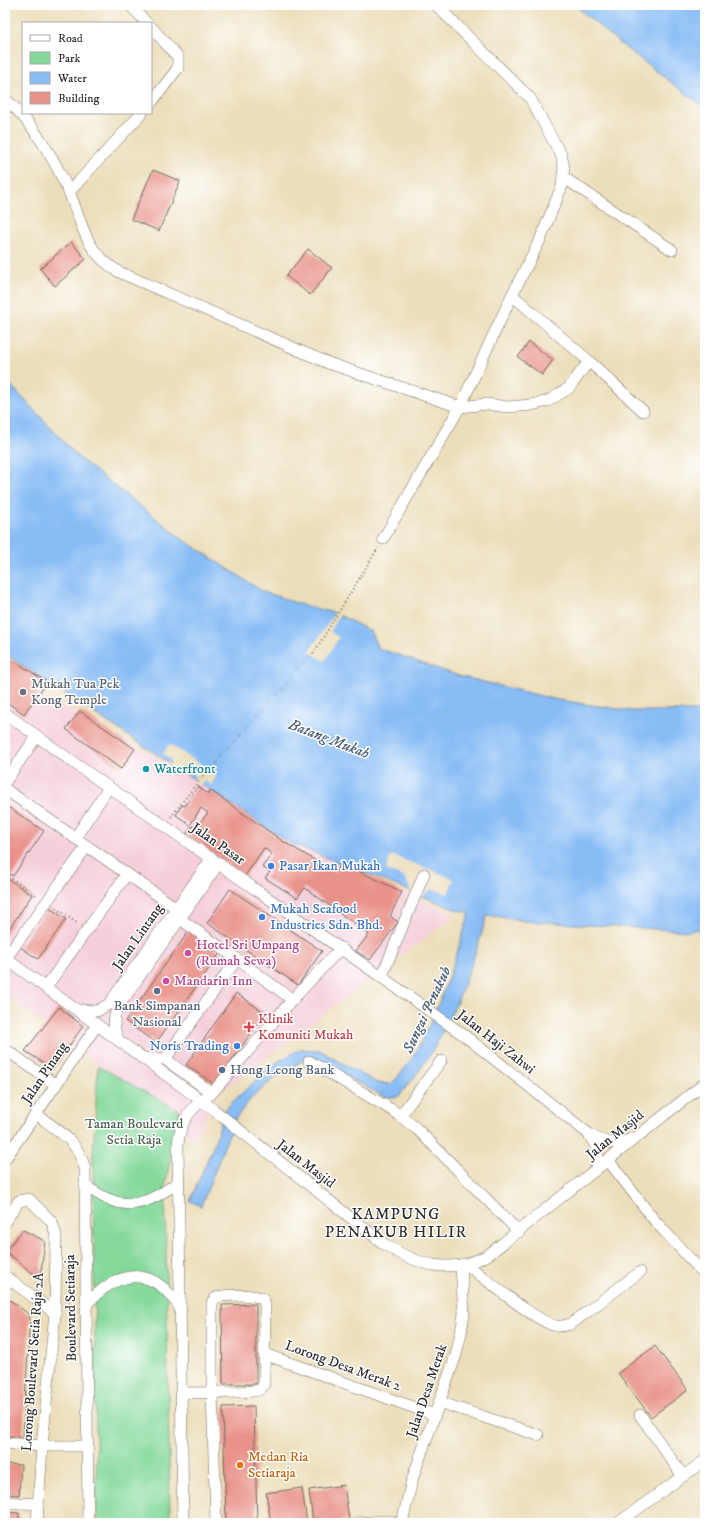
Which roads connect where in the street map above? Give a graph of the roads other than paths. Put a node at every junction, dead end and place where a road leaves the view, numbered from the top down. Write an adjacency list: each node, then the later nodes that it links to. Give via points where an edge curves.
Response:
1 (130, 5): 3 (street)
2 (436, 5): 8 (street, via 530,98 561,155)
3 (146, 22)
4 (152, 28): 6 (street, via 178,57 178,68)
5 (5, 99): 9 (street, via 24,119 52,157)
6 (152, 102)
7 (141, 114): 9 (street)
8 (563, 177): 10 (street); 11 (street, via 562,186 540,240)
9 (69, 192): 13 (street, via 89,244 96,255 119,272 328,363)
10 (672, 250)
11 (512, 295): 12 (street); 13 (street)
12 (589, 361): 13 (street, via 569,388 548,401 532,405 487,404); 14 (street)
13 (460, 407): 15 (street)
14 (643, 411)
15 (384, 539)
16 (5, 713): 17 (street, Jalan Pasar)
17 (37, 736): 18 (street); 19 (street, Jalan Pasar)
18 (5, 782)
19 (109, 788): 21 (street); 23 (street, Jalan Pasar)
20 (5, 789): 21 (street)
21 (74, 838): 22 (street)
22 (87, 846): 24 (street); 28 (street)
23 (216, 861): 26 (street, Jalan Lintang); 27 (street, Jalan Pasar)
24 (127, 874): 26 (street); 31 (street)
25 (424, 874): 30 (street)
26 (178, 914): 29 (street); 33 (street, Jalan Lintang, via 109,1004 97,1011); 35 (street, Jalan Lintang, via 118,1007 114,1025)
27 (341, 948): 30 (street, Jalan Pasar); 32 (street)
28 (6, 958): 31 (street, Jalan Masjid)
29 (237, 958): 32 (street); 38 (street)
30 (382, 976): 47 (street, Jalan Haji Zahwi, via 465,1036)
31 (46, 987): 33 (street, Jalan Masjid)
32 (293, 1000): 43 (street)
33 (75, 1009): 34 (street, Jalan Masjid)
34 (97, 1025): 35 (street, Jalan Masjid); 42 (street, Jalan Pinang)
35 (118, 1040): 37 (street, Jalan Masjid)
36 (5, 1049): 42 (street)
37 (142, 1058): 38 (street); 44 (street, Jalan Masjid)
38 (165, 1058): 43 (street)
39 (309, 1061): 46 (street)
40 (441, 1061): 46 (street)
41 (705, 1083): 48 (street, Jalan Masjid)
42 (56, 1084): 45 (street, Jalan Pinang)
43 (212, 1093): 44 (street)
44 (200, 1100): 52 (street, via 180,1130); 56 (street, Jalan Masjid, via 396,1251 421,1262 447,1267)
45 (36, 1114): 49 (street, Jalan Pinang); 53 (street, Boulevard Setiaraja, via 69,1139 77,1149 85,1169)
46 (400, 1116): 55 (street)
47 (589, 1134): 48 (street, Jalan Haji Zahwi, via 608,1143 617,1144); 51 (street, Jalan Haji Zahwi, via 598,1150)
48 (639, 1135): 50 (street, Jalan Masjid)
49 (5, 1159)
50 (608, 1160): 51 (street, Jalan Masjid); 58 (street, via 655,1221)
51 (596, 1170): 55 (street, Jalan Masjid)
52 (179, 1181): 53 (street, via 147,1201 126,1205 107,1199); 61 (street)
53 (85, 1185): 60 (street, Boulevard Setiaraja)
54 (5, 1220): 62 (street, Lorong Boulevard Setia Raja 2A, via 18,1201 25,1199 31,1200 52,1222 56,1235)
55 (520, 1232): 56 (street, Jalan Masjid, via 488,1256)
56 (464, 1265): 57 (street, via 531,1312 556,1326 571,1324); 66 (street, Jalan Desa Merak, via 464,1314 461,1333)
57 (640, 1272)
58 (705, 1275)
59 (5, 1276): 62 (street)
60 (86, 1305): 61 (street, via 96,1293 116,1279 140,1277 161,1286); 72 (street, Boulevard Setiaraja)
61 (181, 1309): 65 (street)
62 (55, 1313): 71 (street, Lorong Boulevard Setia Raja 2A)
63 (264, 1354): 64 (street, via 264,1384 261,1389); 64 (street, via 265,1304 262,1298 215,1298 212,1303); 67 (street, Lorong Desa Merak 2)
64 (212, 1392): 65 (street); 80 (street)
65 (182, 1393): 79 (street)
66 (439, 1402): 67 (street, Jalan Desa Merak); 69 (street)
67 (435, 1415): 82 (street, Jalan Desa Merak, via 412,1480)
68 (640, 1415): 74 (street)
69 (538, 1435)
70 (5, 1443): 71 (street)
71 (42, 1446): 72 (street); 76 (street, Lorong Boulevard Setia Raja 2A)
72 (88, 1446): 78 (street, Boulevard Setiaraja)
73 (704, 1461): 74 (street)
74 (683, 1476): 83 (street)
75 (5, 1502): 76 (street)
76 (38, 1504): 77 (street, Lorong Boulevard Setia Raja 2A)
77 (37, 1523)
78 (88, 1523)
79 (183, 1523)
80 (216, 1523)
81 (357, 1523): 82 (street)
82 (402, 1523)
83 (618, 1523)

